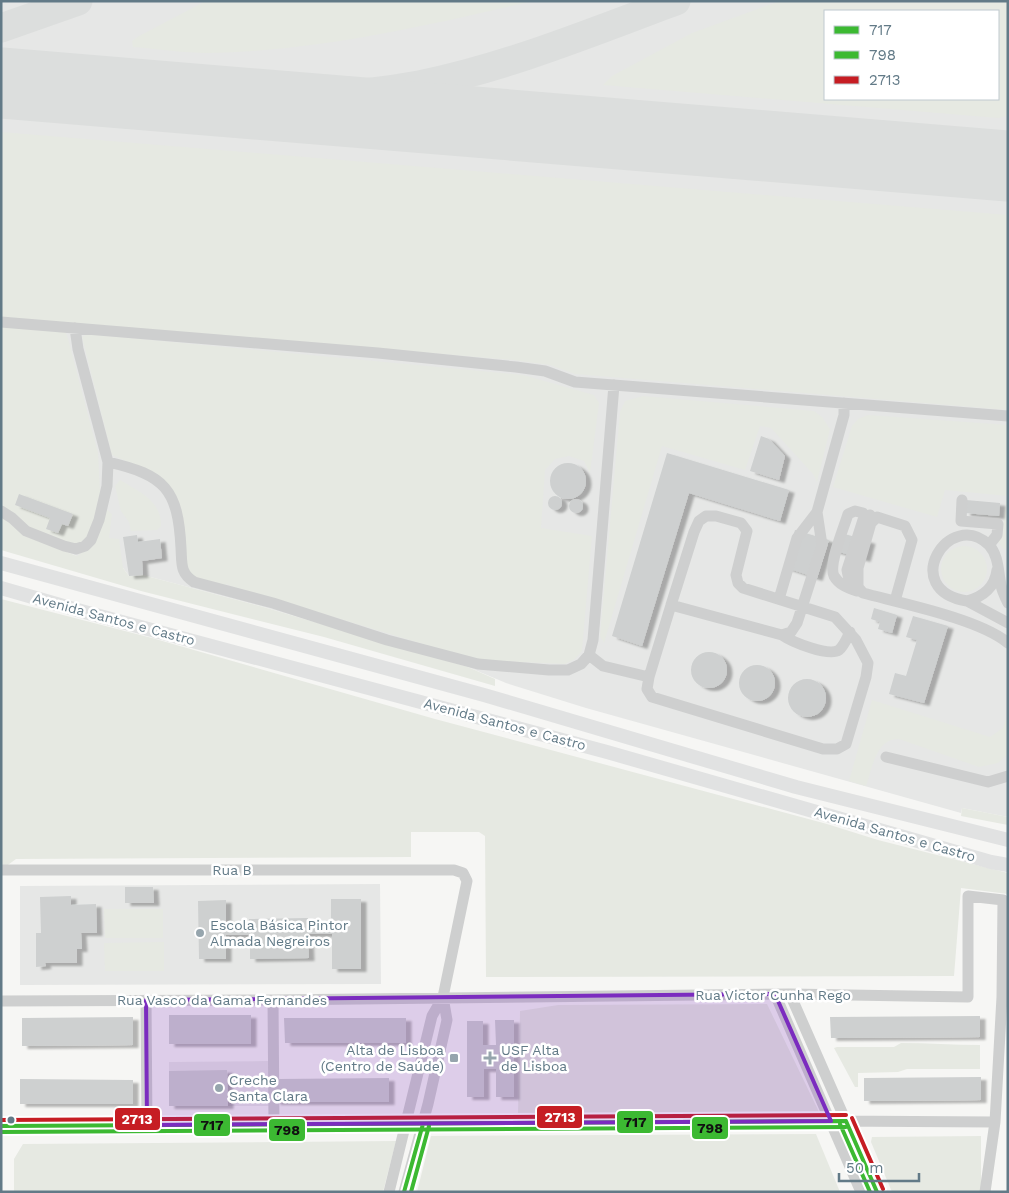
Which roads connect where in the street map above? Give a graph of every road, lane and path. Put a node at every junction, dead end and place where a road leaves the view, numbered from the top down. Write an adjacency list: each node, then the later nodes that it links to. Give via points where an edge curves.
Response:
1 (1, 322): 2 (street)
2 (75, 328): 3 (street, via 516,367 545,371 575,382); 6 (street)
3 (614, 384): 4 (street); 26 (street, via 593,640)
4 (844, 403): 5 (street); 9 (street, via 844,415)
5 (1008, 416)
6 (108, 462): 8 (street, via 107,486 99,520 85,546 64,546 26,530); 26 (street, via 149,474 165,487 178,519 182,565 186,577 194,582 478,664 568,670 581,664)
7 (962, 500): 11 (street, via 961,521 998,524 997,535)
8 (1, 511)
9 (817, 512): 16 (street, via 797,538); 21 (street, via 822,545)
10 (870, 515): 15 (street, via 871,523 858,568 858,587); 15 (street, via 855,516 839,569 849,588); 17 (street, via 905,526 912,540)
11 (988, 545): 13 (street); 18 (street, via 967,536 954,538 938,550 933,565 937,584 947,594)
12 (1, 563): 30 (main road, Avenida Santos e Castro, via 484,695 796,786)
13 (1001, 563): 18 (street, via 992,587); 19 (street, via 1002,588)
14 (1, 588): 31 (main road, Avenida Santos e Castro, via 607,752)
15 (863, 593): 17 (street)
16 (779, 599): 20 (street, via 743,588 738,582 736,575 746,531 741,523 706,516 699,521 694,532); 21 (street)
17 (895, 601): 25 (street, via 958,619 1000,636)
18 (967, 601): 22 (street)
19 (1008, 603)
20 (671, 605): 24 (street); 27 (street)
21 (804, 606): 23 (street, via 836,617); 24 (street, via 791,632)
22 (1008, 623)
23 (850, 632): 24 (street, via 841,649 833,653 795,643); 27 (street, via 868,662 846,744 837,749 823,749 652,697 648,689)
24 (782, 635)
25 (1008, 643)
26 (589, 655): 27 (street, via 603,666)
27 (649, 676)
28 (886, 757): 29 (street, via 988,782)
29 (1008, 776)
30 (1008, 840)
31 (1008, 865)
32 (1, 870): 35 (street, Rua B, via 454,870 463,873 468,882)
33 (775, 994): 34 (street, Rua Victor Cunha Rego); 35 (street, Rua Victor Cunha Rego); 41 (street)
34 (790, 994): 39 (street, Rua Victor Cunha Rego, via 968,996 968,896 1003,900); 42 (street)
35 (443, 997): 37 (street, Rua Vasco da Gama Fernandes); 45 (street, via 432,1016); 46 (street, via 447,1020)
36 (146, 1000): 37 (street, Rua Vasco da Gama Fernandes); 38 (street, Rua Vasco da Gama Fernandes); 48 (street)
37 (272, 1000): 44 (street)
38 (1, 1001)
39 (1003, 1052): 40 (street)
40 (1003, 1071): 43 (street)
41 (830, 1121): 42 (street); 46 (street); 51 (street)
42 (846, 1121): 43 (street); 52 (street)
43 (995, 1122): 53 (street)
44 (274, 1124): 45 (street); 48 (street)
45 (406, 1124): 46 (street); 49 (street)
46 (423, 1124): 50 (street)
47 (1, 1126): 48 (street)
48 (147, 1126)
49 (389, 1192)
50 (404, 1192)
51 (861, 1192)
52 (877, 1192)
53 (985, 1192)

